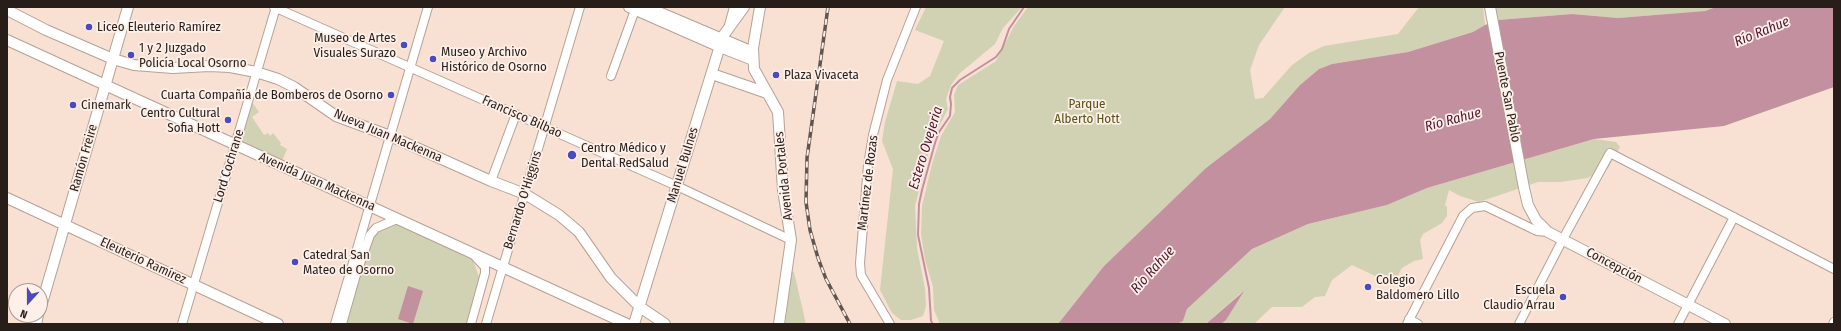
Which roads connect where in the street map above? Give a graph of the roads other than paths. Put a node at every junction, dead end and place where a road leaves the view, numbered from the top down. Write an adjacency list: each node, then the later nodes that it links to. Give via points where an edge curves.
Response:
1 (128, 7): 17 (main road, Ramón Freire)
2 (275, 7): 18 (street, Francisco Bilbao); 19 (street, Lord Cochrane)
3 (428, 7): 18 (street)
4 (580, 7): 26 (street, Bernardo O'Higgins)
5 (647, 7): 15 (main road)
6 (734, 7): 13 (street, Manuel Bulnes)
7 (744, 7): 13 (main road)
8 (760, 7): 16 (main road, Avenida Portales, via 754,34)
9 (916, 7): 59 (street, Martínez de Rozas, via 887,80 868,165 860,270)
10 (632, 8): 15 (main road); 22 (street)
11 (7, 10): 17 (main road)
12 (1491, 12): 31 (main road, Puente San Pablo)
13 (728, 29): 15 (main road, Manuel Bulnes)
14 (7, 40): 23 (main road, Avenida Juan Mackenna)
15 (719, 48): 16 (main road); 20 (main road, Manuel Bulnes); 21 (main road, via 726,72 735,79 750,82 754,80)
16 (753, 56): 21 (main road, Avenida Portales)
17 (113, 59): 19 (main road, Nueva Juan Mackenna, via 145,67 209,66); 23 (main road, Ramón Freire)
18 (410, 68): 25 (street, Francisco Bilbao); 27 (street)
19 (256, 72): 27 (main road, Nueva Juan Mackenna, via 294,87 336,116); 28 (street, Lord Cochrane)
20 (712, 74): 24 (main road); 30 (main road, Manuel Bulnes)
21 (755, 74): 24 (main road, Avenida Portales)
22 (611, 76)
23 (105, 86): 28 (main road, Avenida Juan Mackenna); 37 (main road, Ramón Freire)
24 (767, 93): 40 (main road, Avenida Portales, via 778,115 784,199)
25 (516, 114): 26 (street, Francisco Bilbao); 29 (street)
26 (545, 127): 30 (street, Francisco Bilbao); 32 (street, Bernardo O'Higgins)
27 (390, 136): 29 (main road, Nueva Juan Mackenna); 34 (street)
28 (236, 145): 34 (main road, Avenida Juan Mackenna); 45 (street, Lord Cochrane)
29 (490, 181): 32 (main road, Nueva Juan Mackenna)
30 (677, 186): 40 (street, Francisco Bilbao); 47 (main road, Manuel Bulnes)
31 (1524, 188): 38 (main road, Concepción, via 1536,220)
32 (525, 194): 42 (street, Bernardo O'Higgins); 47 (main road, via 550,209 579,232 611,278)
33 (7, 198): 37 (main road, Eleuterio Ramírez)
34 (371, 207): 36 (main road, Avenida Juan Mackenna); 51 (street)
35 (1734, 217): 39 (street, via 1610,153); 43 (street); 46 (street)
36 (397, 219): 41 (main road, Avenida Juan Mackenna); 52 (street, via 376,228 370,234)
37 (64, 225): 44 (main road, Ramón Freire); 45 (main road, Eleuterio Ramírez)
38 (1548, 232): 39 (main road, Concepción); 48 (street, via 1538,231 1485,206 1472,208 1463,216)
39 (1563, 239): 46 (main road, Concepción); 61 (street)
40 (791, 240): 58 (main road, Avenida Portales)
41 (472, 253): 42 (main road, Avenida Juan Mackenna); 53 (street, via 484,267 485,273)
42 (503, 267): 54 (street, Bernardo O'Higgins); 55 (main road, Avenida Juan Mackenna)
43 (1834, 269)
44 (48, 283)
45 (194, 285): 49 (street, Lord Cochrane); 50 (main road, Eleuterio Ramírez)
46 (1688, 305): 62 (street); 63 (main road, Concepción)
47 (640, 307): 56 (main road, Manuel Bulnes); 57 (main road)
48 (1408, 322): 60 (street)
49 (182, 324)
50 (278, 324)
51 (335, 324)
52 (342, 324)
53 (471, 324)
54 (486, 324)
55 (627, 324)
56 (634, 324)
57 (665, 324)
58 (779, 324)
59 (890, 324)
60 (1418, 324)
61 (1519, 324)
62 (1678, 324)
63 (1725, 324)

